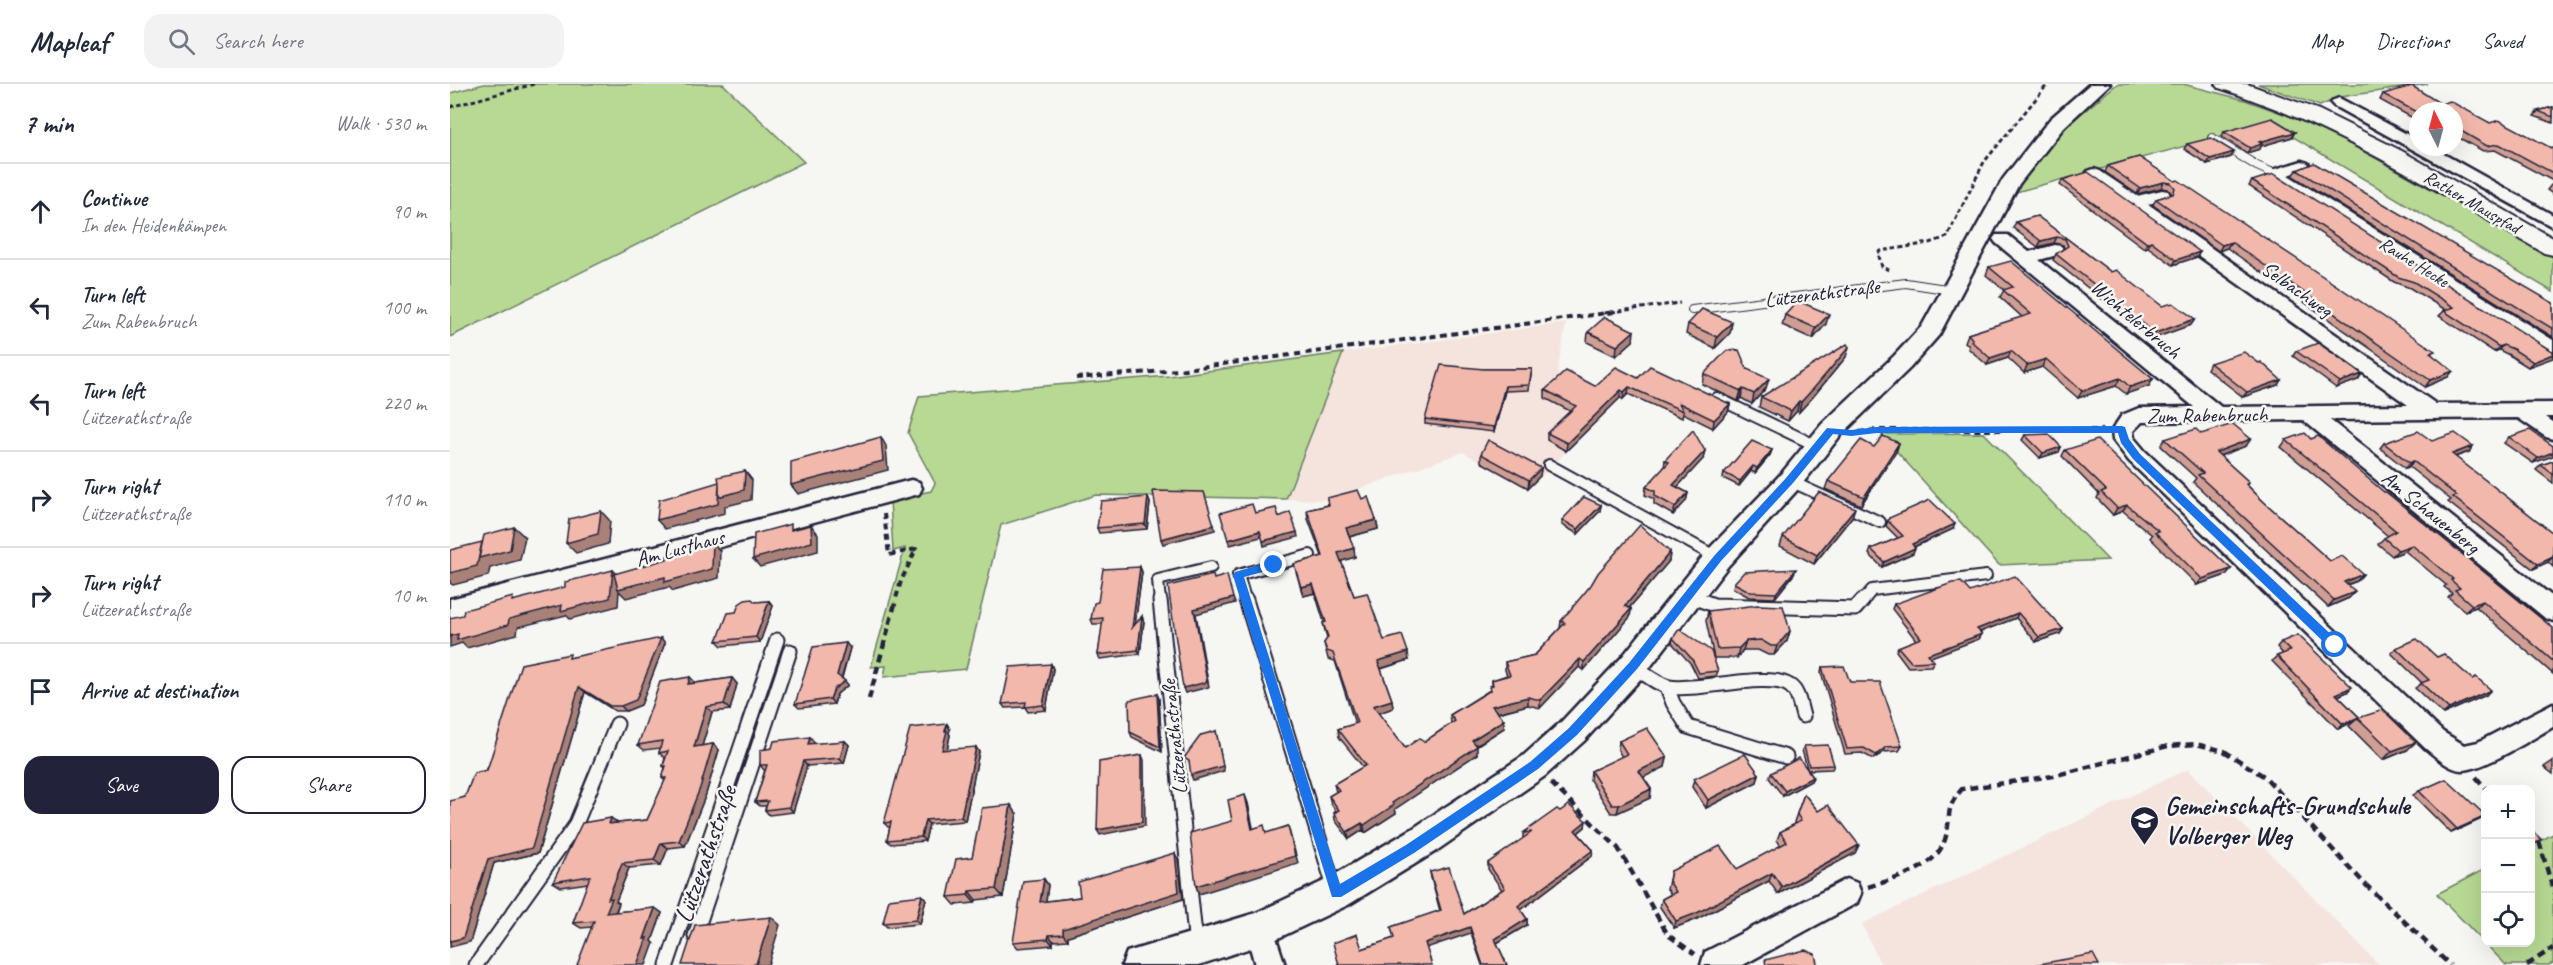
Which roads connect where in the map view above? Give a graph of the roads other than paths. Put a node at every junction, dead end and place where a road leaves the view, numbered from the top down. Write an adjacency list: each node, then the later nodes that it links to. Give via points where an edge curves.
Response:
1 (2101, 84): 17 (street, via 2057,123 2010,183)
2 (2226, 84): 14 (main road, Rather Mauspfad, via 2290,105 2342,129)
3 (2339, 103): 5 (street, Rather Mauspfad)
4 (2212, 138): 9 (lane, Rauhe Hecke)
5 (2409, 142)
6 (2434, 156): 12 (street, Rather Mauspfad)
7 (2302, 166): 9 (street)
8 (2094, 174): 11 (street, Selbachweg)
9 (2275, 174): 19 (street, Rauhe Hecke)
10 (2162, 195): 11 (street)
11 (2135, 202): 23 (street, Selbachweg)
12 (2553, 222)
13 (2002, 239): 16 (street, Wichtelerbruch)
14 (2553, 248)
15 (2055, 250): 16 (street)
16 (2027, 258): 25 (street, Wichtelerbruch)
17 (1952, 290): 18 (lane, Lützerathstraße, via 1906,283); 27 (street, via 1930,330 1910,354)
18 (1689, 306)
19 (2553, 349)
20 (1711, 395): 27 (lane)
21 (2553, 410): 22 (street, Zum Rabenbruch)
22 (2523, 411): 23 (street, Zum Rabenbruch); 26 (street)
23 (2433, 412): 24 (street, Zum Rabenbruch)
24 (2308, 413): 25 (street, Zum Rabenbruch); 38 (street, Am Schauenberg)
25 (2216, 414): 43 (street, Zum Rabenbruch, via 2139,415 2122,430 2124,440 2434,740 2461,758 2484,752)
26 (2553, 432)
27 (1824, 438): 29 (street)
28 (1549, 465): 33 (lane)
29 (1790, 481): 31 (lane); 33 (street)
30 (910, 488): 37 (street, Am Lusthaus)
31 (1880, 522)
32 (1310, 555): 47 (lane, via 1238,575)
33 (1718, 558): 36 (street)
34 (1210, 567): 50 (lane, Lützerathstraße, via 1158,580)
35 (1986, 576): 36 (lane, via 1872,590 1855,609 1714,604)
36 (1689, 596): 41 (street)
37 (450, 609)
38 (2553, 611)
39 (777, 640): 54 (lane, Lützerathstraße)
40 (790, 651): 51 (lane, Lützerathstraße)
41 (1633, 666): 42 (lane); 47 (street, via 1573,731 1534,766)
42 (1667, 687): 44 (lane, via 1774,680 1789,684); 46 (lane, via 1688,727)
43 (2553, 714)
44 (1803, 716)
45 (617, 724): 53 (lane, via 575,826)
46 (1786, 757)
47 (1336, 893): 49 (street)
48 (1847, 893): 52 (street)
49 (1260, 929): 50 (street); 56 (street)
50 (1196, 948): 55 (street)
51 (689, 954)
52 (1716, 964)
53 (476, 965)
54 (667, 965)
55 (1140, 965)
56 (1270, 965)

